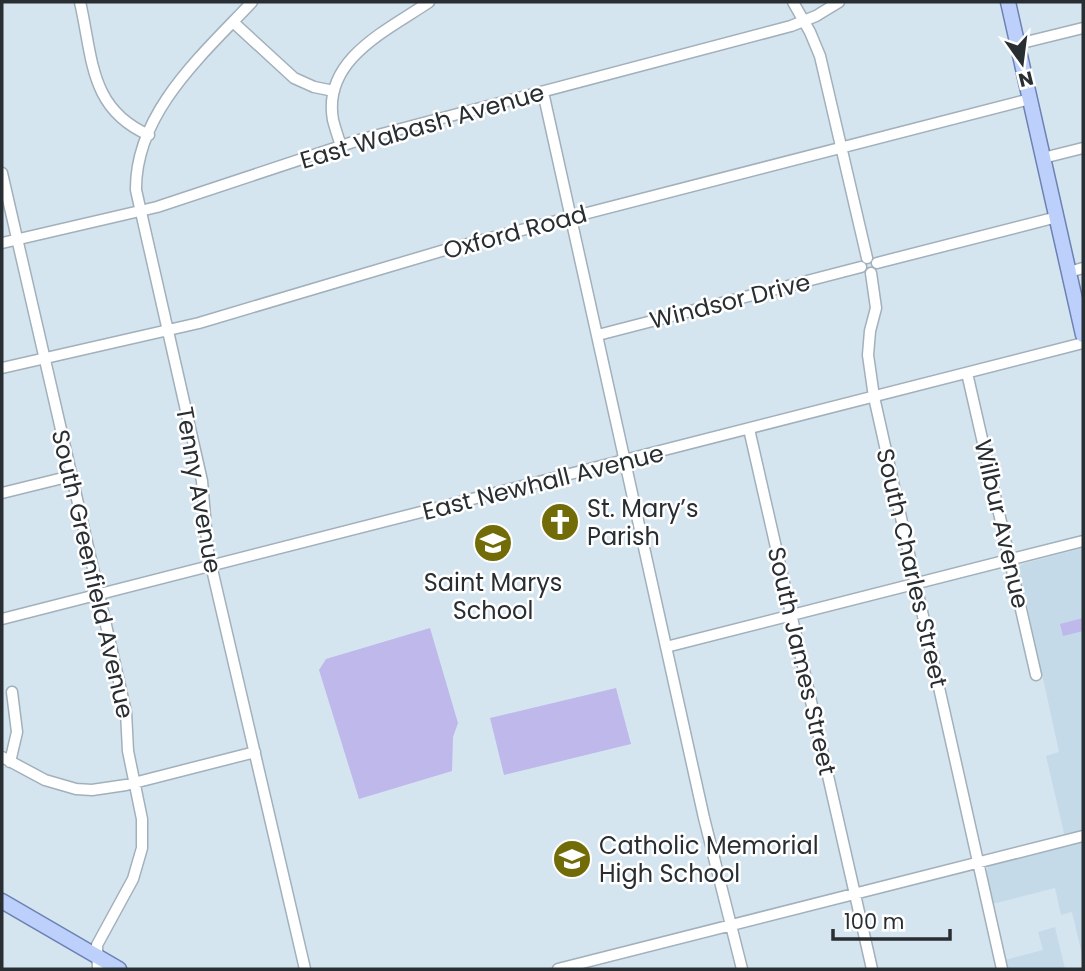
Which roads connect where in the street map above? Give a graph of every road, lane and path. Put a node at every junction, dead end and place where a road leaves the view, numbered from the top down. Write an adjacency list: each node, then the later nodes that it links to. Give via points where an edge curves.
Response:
1 (80, 2): 14 (street, via 101,92 120,118)
2 (252, 2): 8 (street, Tenny Avenue)
3 (429, 2): 11 (street, via 359,50 344,67)
4 (793, 2): 7 (street, South Charles Street)
5 (838, 2): 7 (street, East Wabash Avenue)
6 (1008, 2): 10 (main road)
7 (805, 21): 12 (street, East Wabash Avenue); 16 (street, South Charles Street, via 820,56)
8 (233, 22): 11 (street, via 294,78); 14 (street, Tenny Avenue, via 179,81)
9 (1083, 28): 10 (street)
10 (1018, 44): 13 (main road)
11 (334, 91): 15 (street, via 333,120)
12 (543, 92): 15 (street, East Wabash Avenue); 21 (street)
13 (1030, 99): 16 (street, Oxford Road); 18 (main road)
14 (149, 135): 20 (street, Tenny Avenue, via 136,176)
15 (341, 146): 20 (street, East Wabash Avenue)
16 (841, 148): 21 (street, Oxford Road); 25 (street, South Charles Street)
17 (1083, 148): 18 (street)
18 (1043, 158): 22 (main road)
19 (2, 173): 23 (street, South Greenfield Avenue)
20 (140, 212): 23 (street, East Wabash Avenue); 27 (street, Tenny Avenue)
21 (571, 216): 27 (street, Oxford Road); 28 (street)
22 (1057, 217): 25 (street, Windsor Drive); 26 (main road)
23 (17, 239): 24 (street, East Wabash Avenue); 31 (street, South Greenfield Avenue)
24 (2, 243)
25 (869, 265): 28 (street, Windsor Drive); 34 (street, South Charles Street, via 876,308 868,355)
26 (1076, 270): 29 (main road)
27 (168, 330): 31 (street, Oxford Road); 41 (street, Tenny Avenue, via 202,481)
28 (598, 335): 36 (street)
29 (1083, 335)
30 (1083, 343): 33 (street, East Newhall Avenue)
31 (45, 359): 32 (street, Oxford Road); 37 (street, South Greenfield Avenue)
32 (2, 368)
33 (967, 373): 34 (street, East Newhall Avenue); 40 (street, Wilbur Avenue)
34 (874, 397): 35 (street, East Newhall Avenue); 42 (street, South Charles Street)
35 (749, 429): 36 (street, East Newhall Avenue); 44 (street, South James Street)
36 (626, 461): 41 (street, East Newhall Avenue); 46 (street)
37 (71, 477): 38 (street); 43 (street, South Greenfield Avenue)
38 (2, 493)
39 (1083, 541): 40 (street)
40 (1010, 560): 42 (street); 47 (street, Wilbur Avenue)
41 (211, 566): 43 (street, East Newhall Avenue); 49 (street, Tenny Avenue)
42 (916, 584): 44 (street); 53 (street, South Charles Street)
43 (99, 595): 45 (street, East Newhall Avenue); 51 (street, South Greenfield Avenue, via 126,712)
44 (792, 615): 46 (street); 54 (street, South James Street)
45 (2, 619)
46 (666, 647): 56 (street)
47 (1036, 675)
48 (12, 692): 50 (street, via 17,732)
49 (255, 752): 51 (street); 59 (street, Tenny Avenue)
50 (6, 760): 51 (street, via 45,780 76,789)
51 (135, 782): 57 (street, South Greenfield Avenue, via 142,819 139,858 133,879 97,945)
52 (1083, 836): 53 (street)
53 (978, 863): 54 (street); 63 (street, South Charles Street)
54 (855, 893): 56 (street); 62 (street, South James Street)
55 (2, 901): 57 (main road)
56 (730, 925): 60 (street); 61 (street)
57 (98, 962): 58 (main road)
58 (120, 969)
59 (305, 969)
60 (558, 969)
61 (741, 969)
62 (872, 969)
63 (1002, 969)

